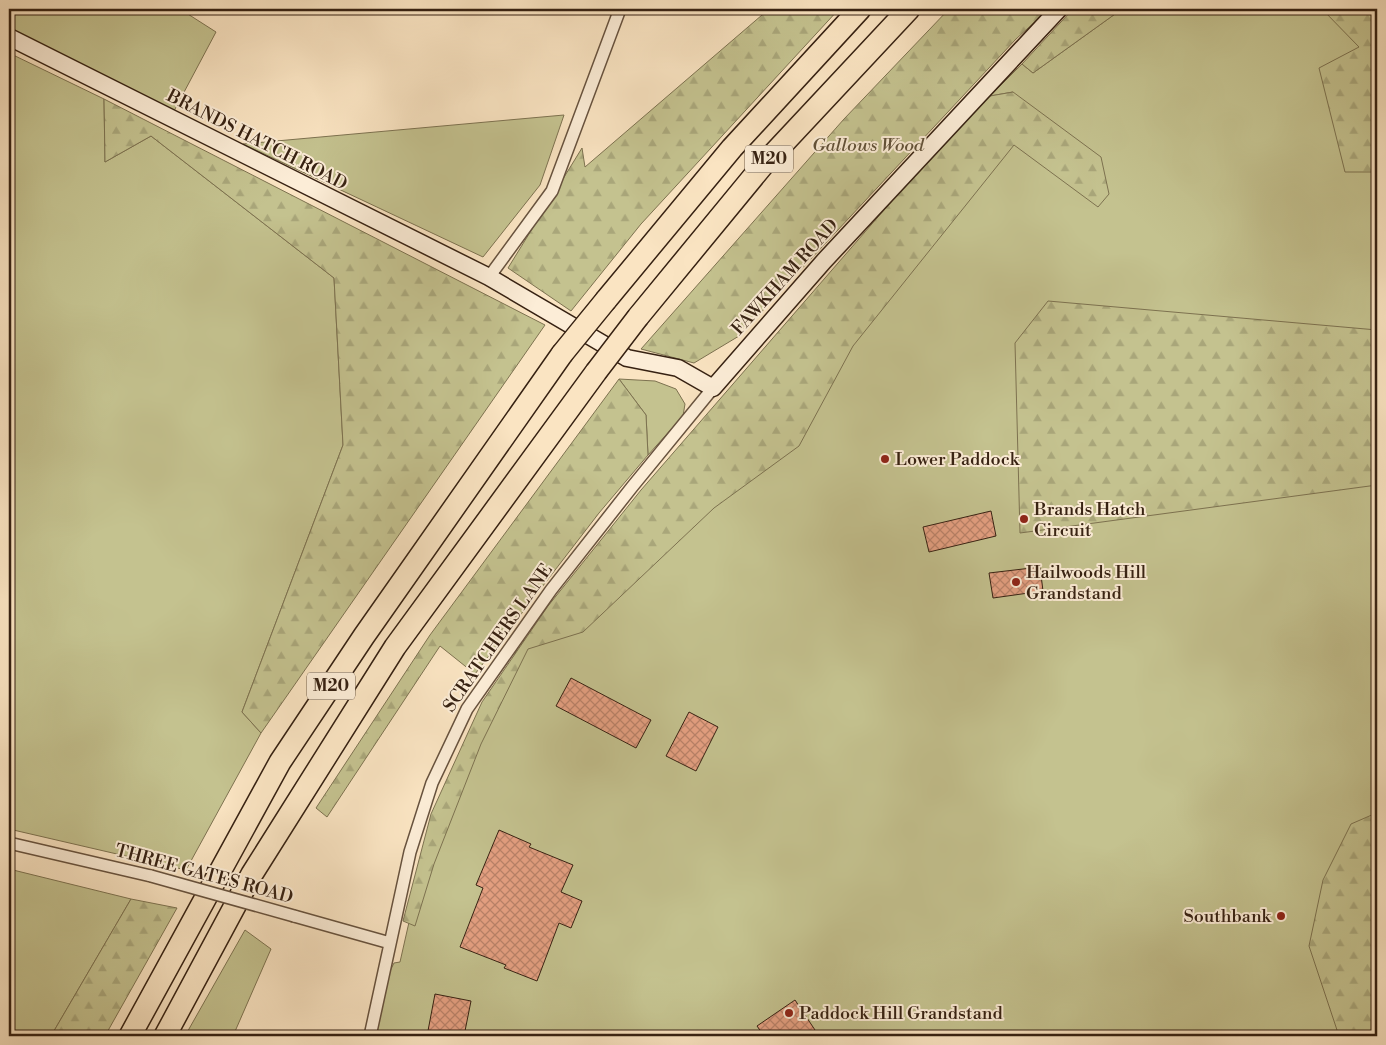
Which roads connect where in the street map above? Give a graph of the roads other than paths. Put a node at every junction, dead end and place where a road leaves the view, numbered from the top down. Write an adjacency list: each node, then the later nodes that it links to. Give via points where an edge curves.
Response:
1 (620, 9): 6 (street, via 552,191)
2 (860, 9): 10 (highway, M20, bridge, via 732,148 562,354 364,636 280,762)
3 (909, 9): 11 (highway, M20, bridge, via 763,165 638,316 394,647 252,874)
4 (1059, 9): 7 (street, FAWKHAM ROAD, via 824,261)
5 (9, 37): 6 (street, BRANDS HATCH ROAD)
6 (489, 277): 7 (street, via 627,358 678,368)
7 (713, 388): 9 (street, SCRATCHERS LANE, via 551,590 467,708 432,783 410,852)
8 (9, 843): 9 (street, THREE GATES ROAD, bridge, via 151,876)
9 (390, 943): 12 (street, SCRATCHERS LANE)
10 (130, 1036)
11 (165, 1036)
12 (370, 1036)

